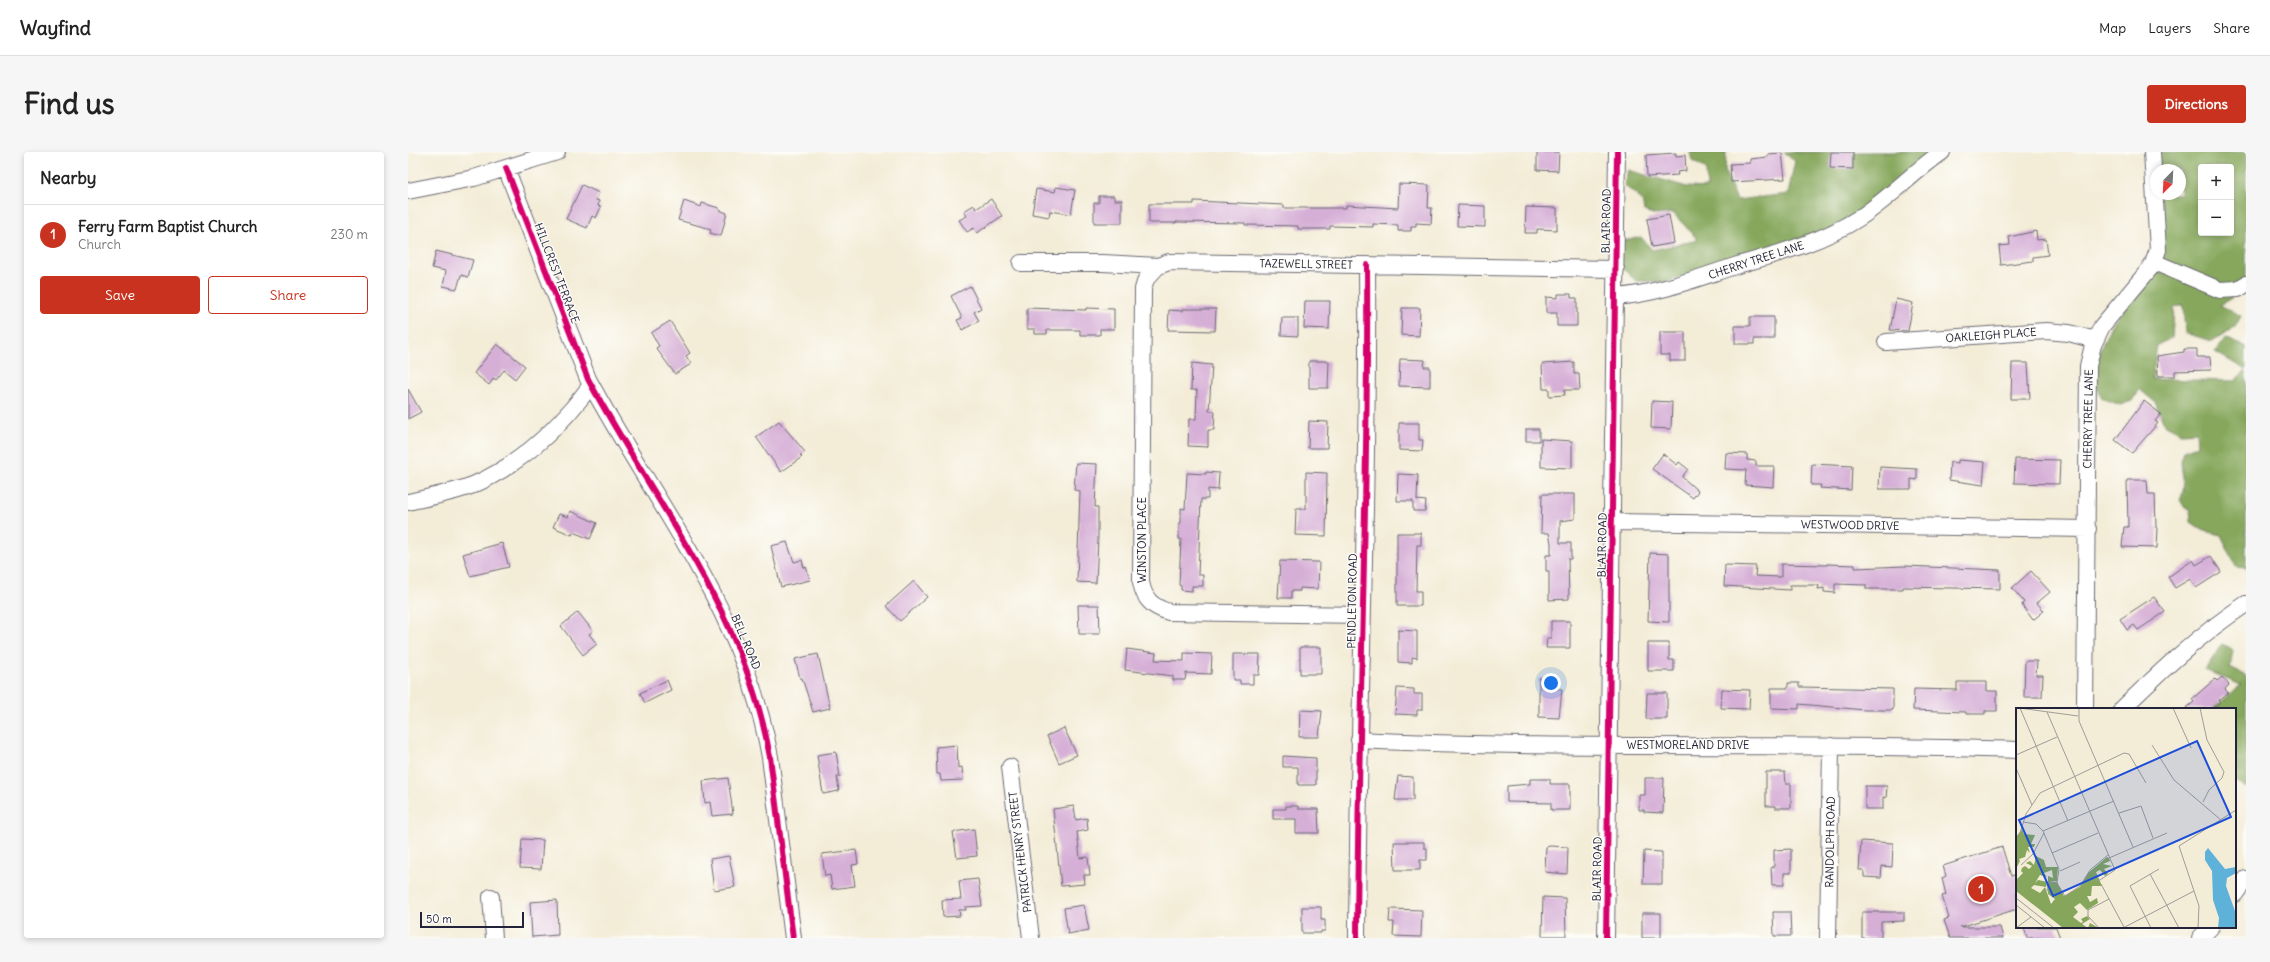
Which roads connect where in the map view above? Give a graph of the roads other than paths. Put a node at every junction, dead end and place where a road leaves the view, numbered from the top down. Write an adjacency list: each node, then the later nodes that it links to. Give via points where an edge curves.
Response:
1 (556, 152): 5 (street)
2 (1617, 152): 11 (street, BLAIR ROAD)
3 (1942, 152): 13 (street, CHERRY TREE LANE, via 1887,198 1832,233 1774,256 1653,293)
4 (2152, 152): 7 (street, CHERRY TREE LANE, via 2159,237)
5 (506, 168): 6 (street, via 474,178); 16 (street, HILLCREST TERRACE)
6 (408, 191)
7 (2154, 262): 12 (street, via 2220,290 2238,289); 14 (street, CHERRY TREE LANE, via 2109,317)
8 (1021, 263): 10 (street, TAZEWELL STREET)
9 (1367, 265): 10 (street, TAZEWELL STREET, via 1169,262); 11 (street, TAZEWELL STREET); 21 (street, PENDLETON ROAD, via 1368,363)
10 (1158, 266): 21 (street, WINSTON PLACE, via 1146,279 1143,289 1141,582 1148,601 1157,609 1169,612)
11 (1616, 269): 13 (street, BLAIR ROAD)
12 (2246, 284)
13 (1615, 297): 18 (street, BLAIR ROAD)
14 (2095, 340): 15 (street, OAKLEIGH PLACE, via 2069,333 2046,331); 19 (street, CHERRY TREE LANE, via 2088,374)
15 (1886, 342)
16 (591, 385): 17 (street, via 555,429 512,463 472,485); 34 (street, BELL ROAD, via 693,556 745,662 761,712 770,757)
17 (408, 502)
18 (1612, 522): 19 (street, WESTWOOD DRIVE); 25 (street, BLAIR ROAD)
19 (2088, 529): 22 (street, CHERRY TREE LANE)
20 (2246, 604): 23 (street, via 2201,636 2160,671)
21 (1362, 615): 24 (street, PENDLETON ROAD)
22 (2085, 708)
23 (2123, 708)
24 (1359, 740): 25 (street, WESTMORELAND DRIVE); 36 (street, PENDLETON ROAD)
25 (1609, 746): 26 (street, WESTMORELAND DRIVE); 37 (street, BLAIR ROAD)
26 (1831, 746): 27 (street, WESTMORELAND DRIVE); 38 (street, RANDOLPH ROAD)
27 (2016, 750)
28 (1010, 767): 35 (street, PATRICK HENRY STREET)
29 (2246, 879): 30 (street)
30 (2236, 893)
31 (491, 898): 33 (street)
32 (2210, 928): 39 (street)
33 (494, 938)
34 (793, 938)
35 (1031, 938)
36 (1357, 938)
37 (1606, 938)
38 (1828, 938)
39 (2200, 938)

